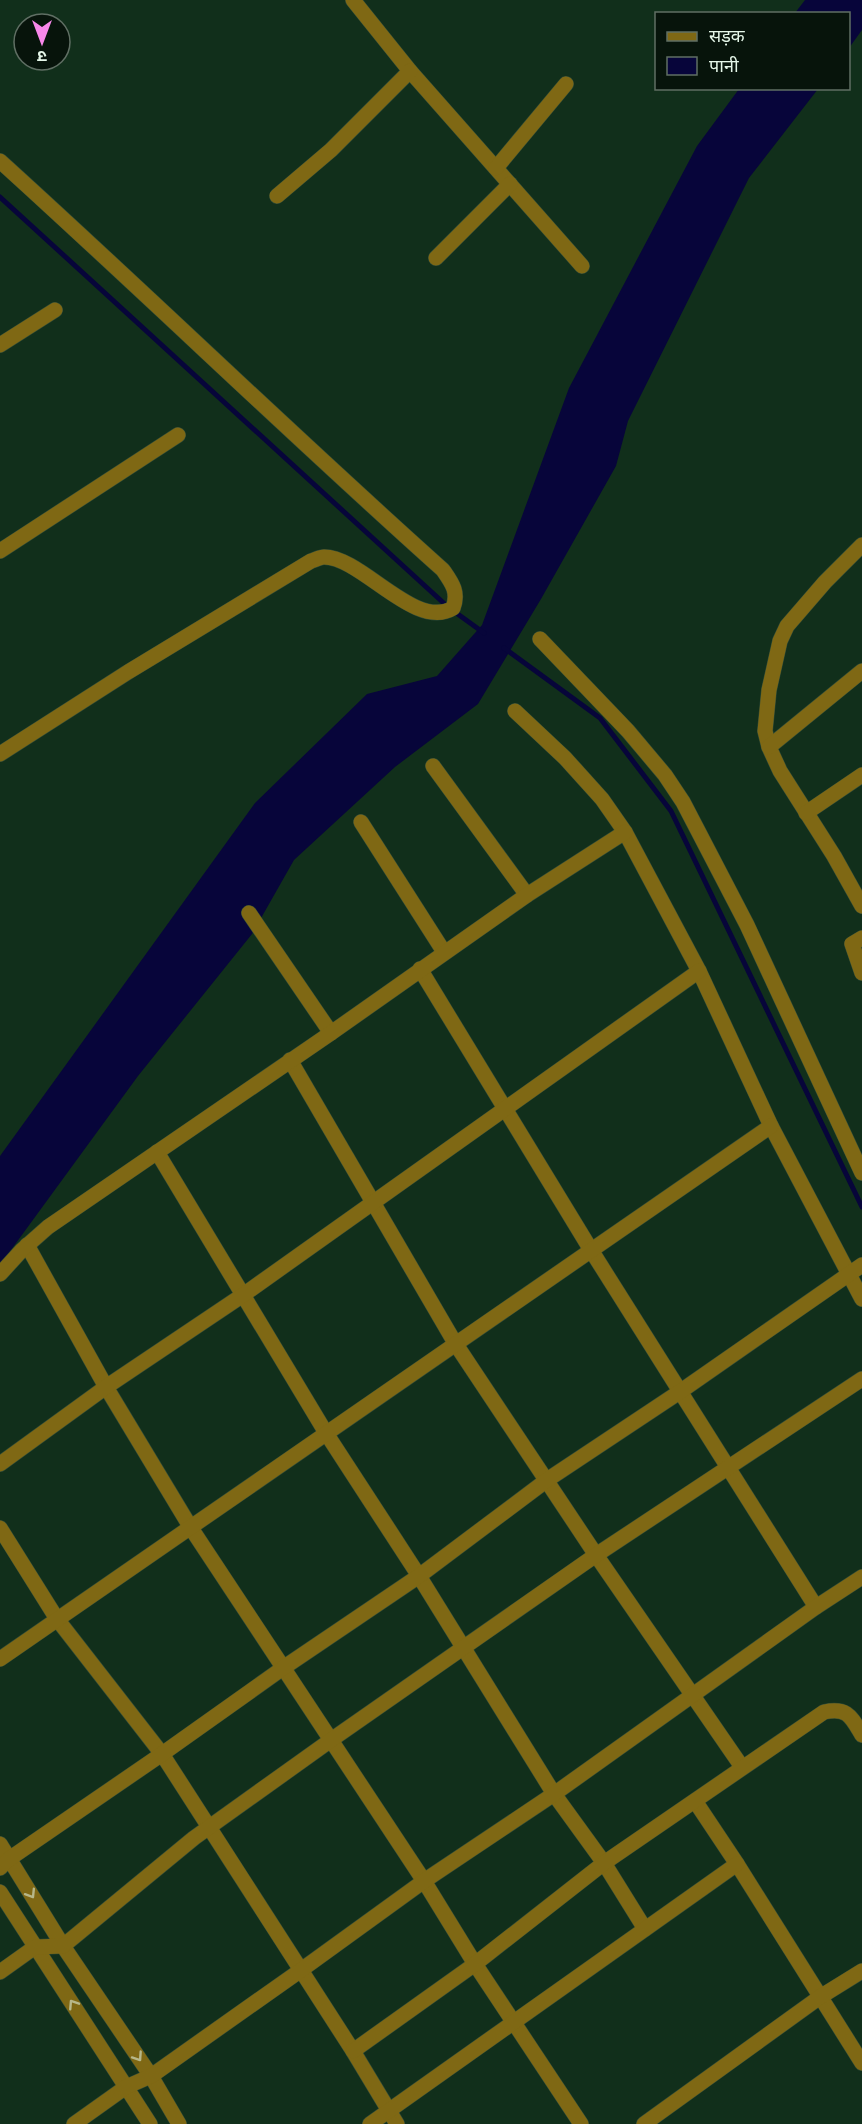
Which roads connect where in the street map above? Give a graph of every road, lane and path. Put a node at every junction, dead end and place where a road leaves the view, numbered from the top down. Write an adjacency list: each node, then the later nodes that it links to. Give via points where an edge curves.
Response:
1 (358, 2): 2 (street)
2 (410, 71): 5 (street); 7 (street, via 331,150)
3 (566, 84): 5 (street)
4 (0, 161): 19 (street, via 443,570 454,585 456,596 449,611 428,612 345,563 323,557 311,561)
5 (496, 168): 6 (street)
6 (510, 184): 8 (street); 9 (street)
7 (278, 196)
8 (436, 258)
9 (582, 266)
10 (55, 310): 11 (street)
11 (0, 345)
12 (178, 435): 14 (street)
13 (862, 545): 18 (street, via 801,609 780,641 767,702 765,731)
14 (0, 551)
15 (540, 639): 38 (street, via 628,731 683,802 747,925)
16 (862, 671): 18 (street)
17 (515, 711): 24 (street, via 565,758)
18 (769, 747): 22 (street)
19 (0, 754)
20 (433, 766): 25 (street)
21 (862, 775): 22 (street)
22 (807, 813): 26 (street)
23 (361, 822): 29 (street)
24 (625, 832): 25 (street); 31 (street)
25 (527, 895): 29 (street)
26 (862, 906)
27 (249, 913): 33 (street)
28 (862, 938): 32 (street, via 852,944)
29 (444, 952): 30 (street)
30 (420, 969): 33 (street); 35 (street)
31 (699, 971): 35 (street); 36 (street)
32 (862, 973)
33 (331, 1033): 34 (street)
34 (290, 1060): 37 (street); 39 (street)
35 (505, 1109): 39 (street); 41 (street)
36 (771, 1126): 41 (street); 42 (street)
37 (157, 1152): 40 (street); 44 (street)
38 (862, 1173)
39 (373, 1203): 44 (street); 46 (street)
40 (27, 1245): 43 (street); 48 (street)
41 (591, 1250): 46 (street); 49 (street)
42 (856, 1269): 45 (street); 49 (street)
43 (0, 1274)
44 (243, 1295): 48 (street); 50 (street)
45 (862, 1299)
46 (455, 1343): 50 (street); 53 (street)
47 (862, 1379): 52 (street)
48 (106, 1387): 51 (street); 55 (street)
49 (681, 1391): 52 (street); 53 (street)
50 (326, 1433): 55 (street); 57 (street)
51 (0, 1464)
52 (729, 1467): 56 (street); 59 (street)
53 (547, 1480): 56 (street); 57 (street)
54 (0, 1528): 60 (street)
55 (191, 1528): 60 (street); 63 (street)
56 (596, 1555): 61 (street); 64 (street)
57 (418, 1576): 61 (street); 63 (street)
58 (862, 1577): 59 (street)
59 (816, 1607): 64 (street)
60 (57, 1619): 62 (street); 67 (street)
61 (464, 1649): 66 (street); 69 (street)
62 (0, 1659)
63 (283, 1668): 66 (street); 67 (street)
64 (693, 1695): 68 (street); 69 (street)
65 (862, 1735): 68 (street, via 844,1711 824,1712)
66 (331, 1740): 71 (street); 76 (street)
67 (162, 1754): 71 (street); 73 (street)
68 (741, 1767): 70 (street)
69 (554, 1794): 74 (street); 76 (street)
70 (695, 1801): 74 (street); 75 (street)
71 (210, 1827): 79 (street); 82 (street)
72 (0, 1844): 73 (street)
73 (5, 1863): 79 (street, one-way to 79)
74 (604, 1863): 78 (street); 81 (street)
75 (737, 1864): 78 (street); 85 (street)
76 (424, 1881): 81 (street); 82 (street)
77 (0, 1892): 80 (street)
78 (645, 1929): 86 (street)
79 (63, 1946): 80 (street); 89 (street, one-way to 89)
80 (35, 1947): 84 (street); 90 (street, one-way to 80)
81 (475, 1964): 86 (street); 87 (street)
82 (301, 1970): 87 (street); 89 (street)
83 (862, 1971): 85 (street)
84 (0, 1972)
85 (820, 1997): 88 (street); 98 (street)
86 (514, 2021): 91 (street); 97 (street)
87 (352, 2051): 91 (street)
88 (862, 2063)
89 (151, 2076): 90 (street); 94 (street)
90 (126, 2087): 92 (street); 93 (street)
91 (389, 2110): 95 (street); 96 (street)
92 (74, 2124)
93 (150, 2124)
94 (179, 2124)
95 (370, 2124)
96 (397, 2124)
97 (581, 2124)
98 (644, 2124)

